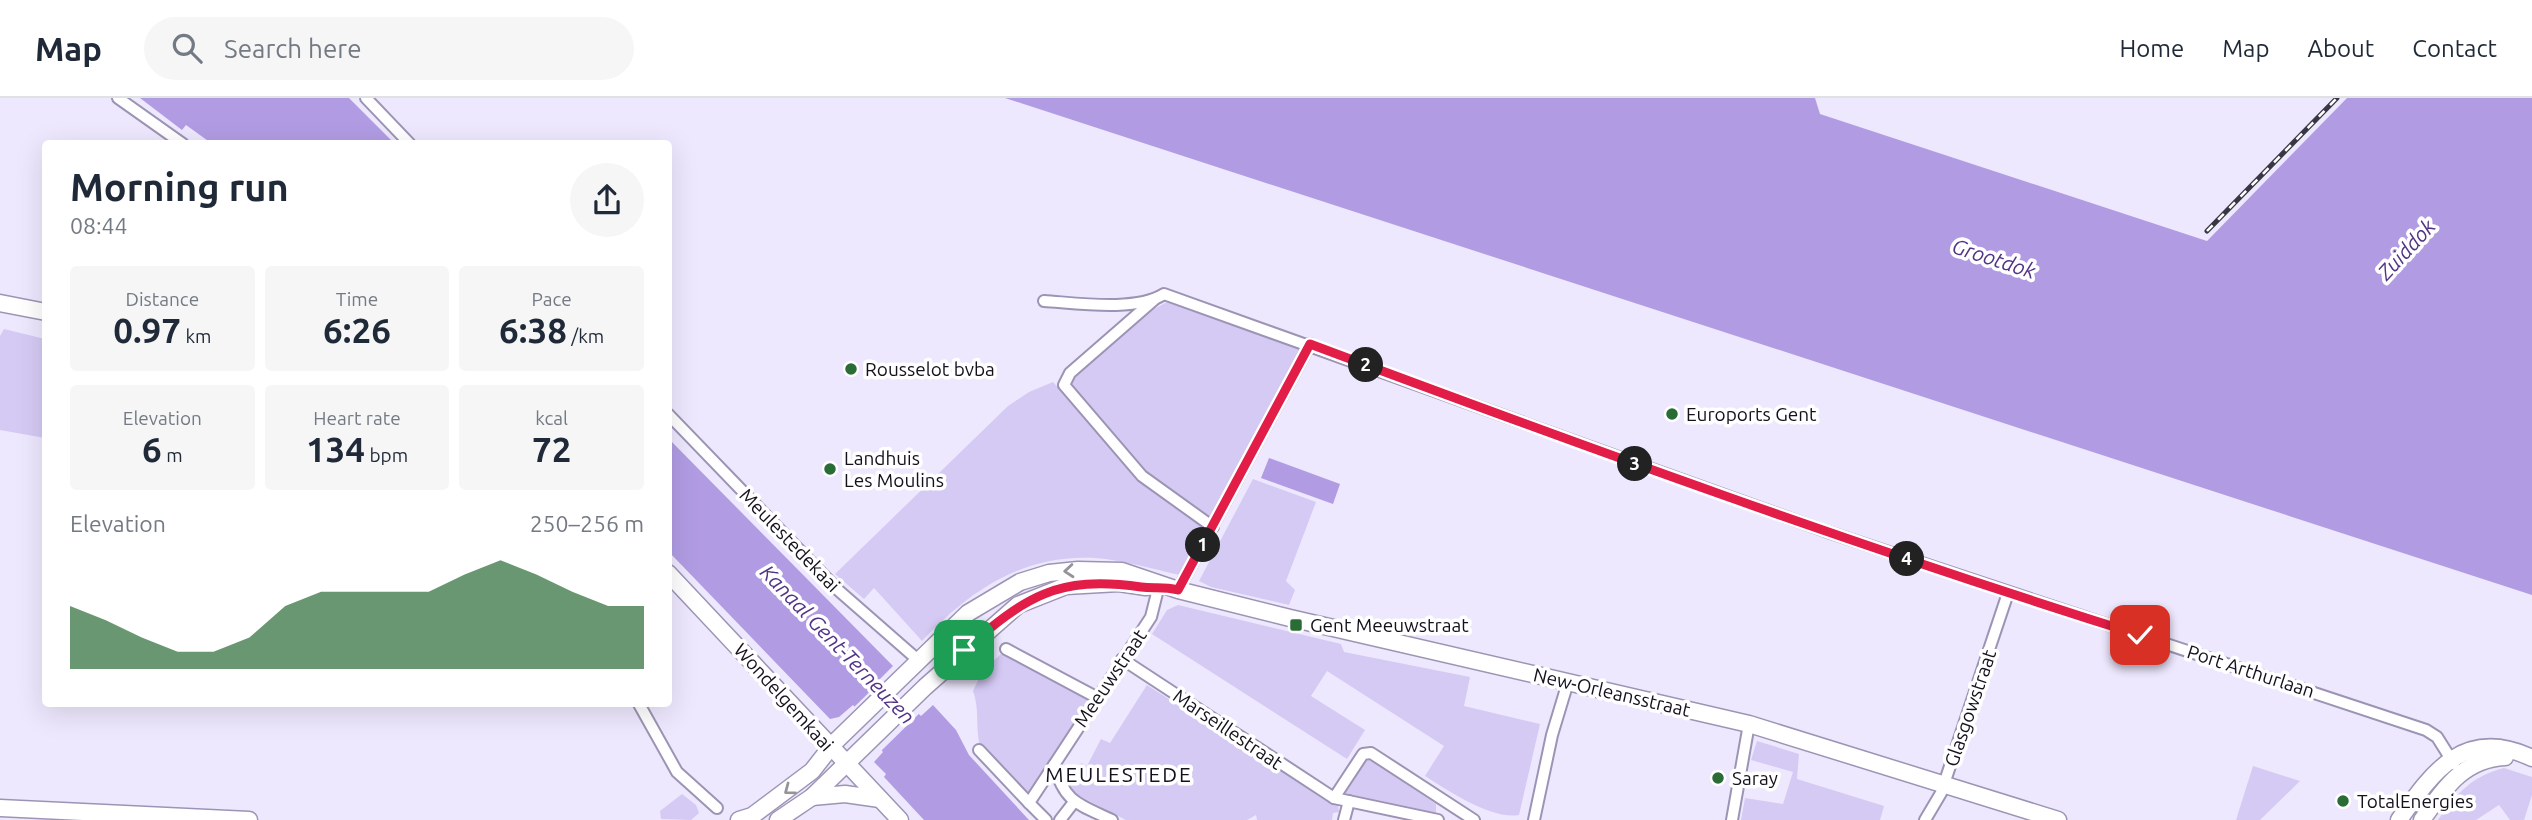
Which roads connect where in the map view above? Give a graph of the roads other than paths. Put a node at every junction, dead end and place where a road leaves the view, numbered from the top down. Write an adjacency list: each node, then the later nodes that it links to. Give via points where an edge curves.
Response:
1 (118, 98): 3 (street)
2 (366, 98): 4 (street)
3 (177, 140)
4 (406, 140)
5 (1155, 299): 6 (street, Port Arthurlaan, via 1098,305); 9 (street, Port Arthurlaan, via 1164,294); 11 (street, via 1070,373 1064,385 1142,476)
6 (1044, 301)
7 (0, 303): 8 (main road)
8 (42, 311)
9 (1310, 344): 11 (street); 15 (street, Port Arthurlaan, via 1584,446)
10 (672, 418): 18 (street, Meulestedekaai, via 838,590)
11 (1213, 527): 14 (street)
12 (672, 577): 23 (main road, Wondelgemkaai)
13 (1159, 585): 14 (main road, New-Orleansstraat); 17 (street, Meeuwstraat, via 1151,617); 18 (main road, New-Orleansstraat, one-way to 18, via 1122,571 1078,570 1039,576 968,613); 27 (main road, New-Orleansstraat, via 1079,584 1034,597 1005,615 922,689)
14 (1178, 590): 19 (main road, New-Orleansstraat)
15 (2008, 593): 25 (street, Port Arthurlaan, via 2426,730); 30 (street, Glasgowstraat)
16 (1006, 649): 20 (street)
17 (1122, 659): 20 (street, Meeuwstraat); 32 (street, Marseillestraat)
18 (918, 660): 23 (main road, New-Orleansstraat)
19 (1568, 682): 22 (main road, New-Orleansstraat); 52 (street)
20 (1096, 697): 28 (street, Meeuwstraat)
21 (641, 707): 39 (street, via 677,772)
22 (1749, 724): 30 (main road, New-Orleansstraat); 53 (street)
23 (830, 748): 27 (main road, Wondelgemkaai); 43 (main road, New-Orleansstraat, one-way to 43, via 787,792)
24 (979, 750): 37 (street)
25 (2452, 758): 26 (main road, via 2501,748); 29 (street, Port Arthurlaan); 56 (main road, via 2428,777)
26 (2532, 758): 29 (main road, via 2491,758)
27 (846, 765): 31 (main road, New-Orleansstraat); 33 (main road, Wondelgemkaai)
28 (1053, 766): 36 (street, via 1060,787); 37 (street, Meeuwstraat)
29 (2458, 774): 57 (main road)
30 (1944, 785): 54 (street, Glasgowstraat); 55 (main road, New-Orleansstraat)
31 (812, 797): 33 (main road, via 845,794); 44 (main road, New-Orleansstraat)
32 (1334, 798): 34 (street, Marseillestraat); 35 (street, via 1363,754 1371,753)
33 (880, 799): 45 (main road, Wondelgemkaai)
34 (1349, 801): 40 (street, Marseillestraat); 49 (street)
35 (1447, 801): 50 (street, Marseillestraat); 51 (street)
36 (1074, 802): 47 (street); 48 (street)
37 (1029, 803): 46 (street)
38 (0, 808): 41 (main road)
39 (717, 808)
40 (1383, 814): 50 (street, Marseillestraat)
41 (49, 815): 42 (main road)
42 (249, 820)
43 (739, 820)
44 (778, 820)
45 (900, 820)
46 (1045, 820)
47 (1060, 820)
48 (1112, 820)
49 (1344, 820)
50 (1440, 820)
51 (1475, 820)
52 (1534, 820)
53 (1732, 820)
54 (1925, 820)
55 (2058, 820)
56 (2399, 820)
57 (2422, 820)

